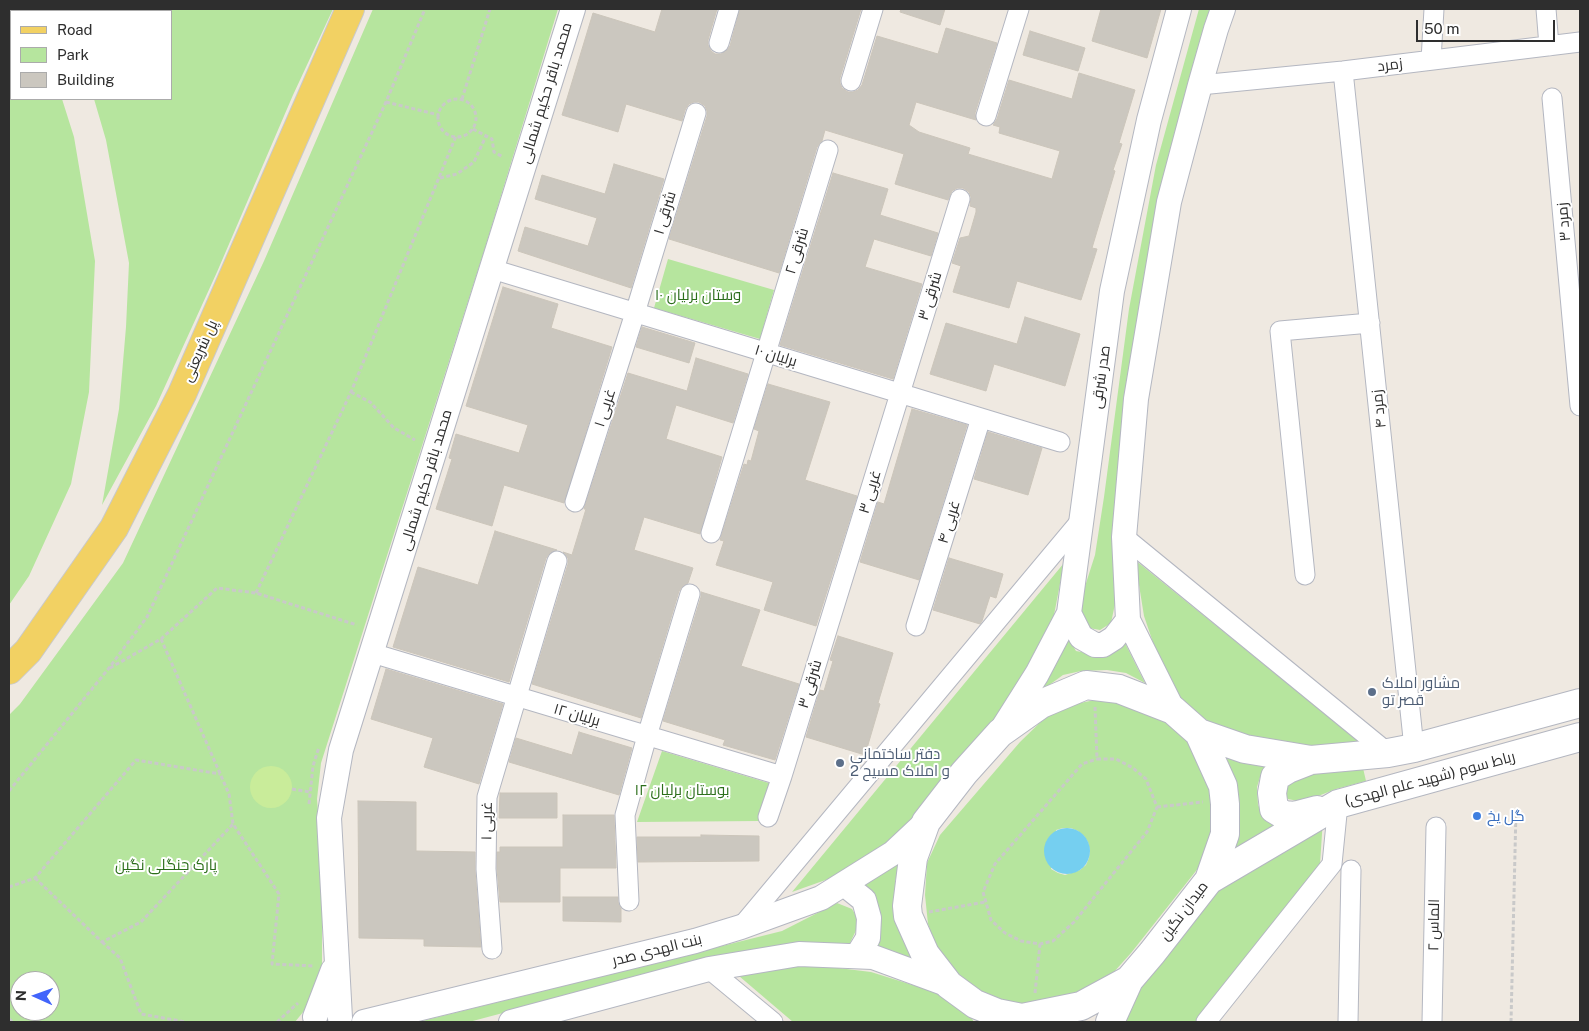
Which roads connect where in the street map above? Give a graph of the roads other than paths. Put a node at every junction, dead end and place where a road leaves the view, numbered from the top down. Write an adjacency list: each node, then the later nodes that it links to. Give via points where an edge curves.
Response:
1 (350, 9): 43 (main road, پل شریعتی, via 182,394 114,528 28,651)
2 (572, 9): 22 (street, محمد باقر حکیم شمالی)
3 (729, 9): 11 (street)
4 (873, 9): 15 (street)
5 (1019, 9): 19 (street)
6 (1178, 9): 32 (street, صدر شرقی, via 1149,120 1112,291)
7 (1223, 9): 16 (street)
8 (1434, 9): 13 (street)
9 (1546, 9): 12 (street)
10 (1580, 42): 12 (street, زمرد)
11 (719, 43)
12 (1549, 46): 13 (street, زمرد)
13 (1431, 60): 14 (street, زمرد)
14 (1344, 71): 16 (street, زمرد); 24 (street, زمرد ۴)
15 (852, 81)
16 (1200, 85): 34 (street, via 1169,202 1144,350 1136,399)
17 (1552, 98): 26 (street, زمرد ۳)
18 (696, 113): 23 (street, ۱ شرقی)
19 (986, 116)
20 (828, 150): 25 (street, ۲ شرقی)
21 (960, 199): 27 (street, ۳ شرقی)
22 (492, 269): 23 (street, برلیان ۱۰); 42 (street, محمد باقر حکیم شمالی)
23 (635, 313): 25 (street, برلیان ۱۰); 31 (street, ۱ غربی)
24 (1370, 323): 36 (street, via 1280,331); 51 (street, زمرد ۴)
25 (766, 353): 27 (street, برلیان ۱۰); 33 (street, ۲ شرقی)
26 (1578, 355): 28 (street, زمرد ۳)
27 (900, 394): 29 (street, برلیان ۱۰); 37 (street, ۳ غربی)
28 (1580, 406)
29 (981, 418): 30 (street, برلیان ۱۰); 41 (street, ۴ غربی)
30 (1060, 442)
31 (575, 502)
32 (1082, 519): 39 (street, صدر شرقی); 62 (street)
33 (711, 533)
34 (1124, 537): 40 (street); 51 (street)
35 (557, 561): 44 (street)
36 (1305, 575)
37 (839, 591): 53 (street, ۳ شرقی)
38 (690, 594): 49 (street)
39 (1069, 613): 40 (street, via 1081,638 1095,645 1103,645 1114,638); 47 (street, صدر شرقی, via 1037,674)
40 (1128, 620): 46 (street)
41 (916, 626)
42 (372, 654): 44 (street, برلیان ۱۲); 65 (street, محمد باقر حکیم شمالی, via 341,750 329,818)
43 (9, 670)
44 (516, 698): 49 (street, برلیان ۱۲); 63 (street, ۱ غربی, via 487,797 486,869)
45 (1580, 703): 51 (main road)
46 (1173, 710): 47 (main road, میدان نگین, via 1119,689 1086,685 1040,704); 48 (main road, میدان نگین)
47 (1000, 733): 56 (main road, میدان نگین)
48 (1199, 733): 52 (main road, via 1245,749); 59 (main road, میدان نگین, via 1223,786 1225,804 1225,834)
49 (647, 736): 53 (street, برلیان ۱۲); 61 (street, via 625,815)
50 (1580, 737): 54 (main road, رباط سوم (شهید علم الهدی))
51 (1401, 750): 52 (main road)
52 (1311, 760): 54 (main road, via 1275,777 1274,809 1284,816 1294,816)
53 (782, 776): 55 (street)
54 (1338, 804): 59 (main road, رباط سوم (شهید علم الهدی)); 76 (street, via 1332,864)
55 (768, 817)
56 (926, 822): 60 (street, بنت الهدی صدر, via 893,854); 68 (main road, میدان نگین, via 914,858 908,916 925,954)
57 (1436, 827): 78 (street, الماس ۲)
58 (1351, 870): 77 (street)
59 (1209, 880): 67 (main road, میدان نگین)
60 (844, 884): 62 (street, بنت الهدی صدر, via 821,898); 64 (street, via 864,900 869,918 868,938)
61 (629, 901)
62 (742, 927): 72 (street, بنت الهدی صدر, via 686,944)
63 (492, 949)
64 (858, 956): 66 (street, بنت الهدی صدر, via 799,954); 68 (street, بنت الهدی صدر, via 874,957)
65 (337, 958): 70 (street, via 323,998); 71 (street, محمد باقر حکیم شمالی)
66 (709, 969): 73 (street, بنت الهدی صدر); 74 (street)
67 (1129, 980): 69 (main road, میدان نگین, via 1081,1006 1034,1017); 75 (main road)
68 (949, 985): 69 (main road, میدان نگین)
69 (981, 1013)
70 (309, 1020): 71 (street, via 328,1015)
71 (345, 1020)
72 (364, 1022)
73 (511, 1022)
74 (773, 1022)
75 (1110, 1022)
76 (1206, 1022)
77 (1348, 1022)
78 (1432, 1022)

